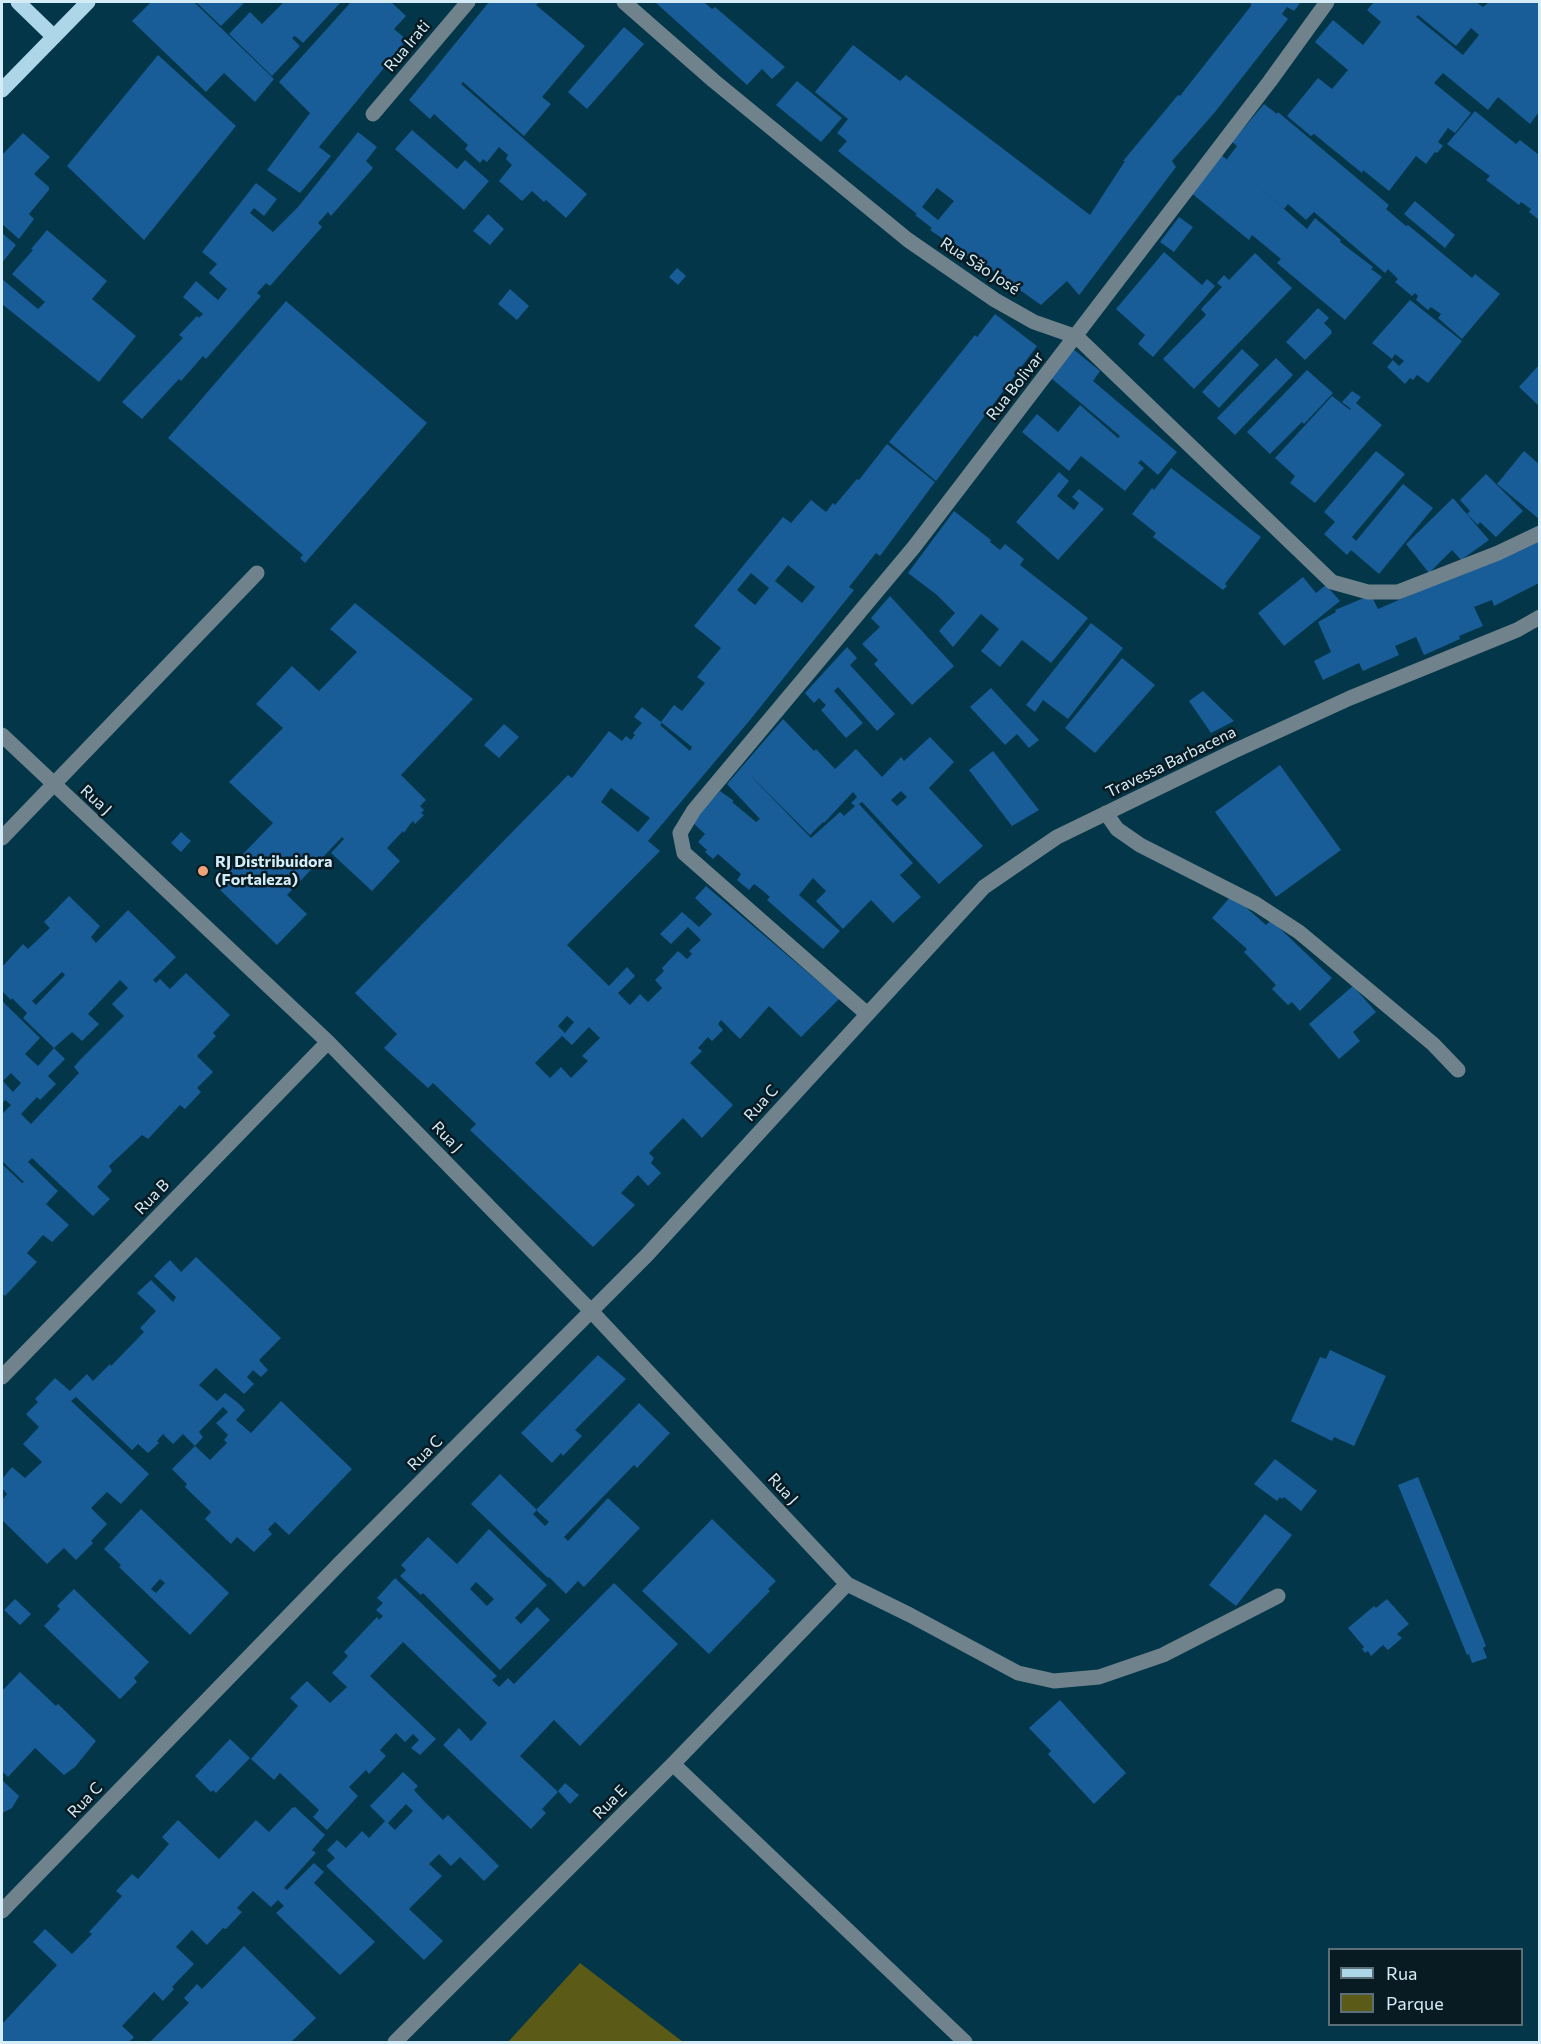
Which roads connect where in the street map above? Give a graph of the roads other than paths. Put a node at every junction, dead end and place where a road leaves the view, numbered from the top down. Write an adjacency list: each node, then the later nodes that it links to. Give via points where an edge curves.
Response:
1 (18, 2): 6 (main road)
2 (88, 2): 6 (main road)
3 (468, 2): 8 (street, Rua Irati)
4 (624, 2): 9 (street, Rua São José, via 908,240 1034,322)
5 (1327, 2): 9 (street, Rua Bolivar)
6 (54, 36): 7 (main road)
7 (2, 90)
8 (374, 114)
9 (1077, 337): 10 (street, Rua São José, via 1332,582 1368,592 1398,592); 17 (street, Rua Bolivar, via 914,547 694,810 680,833 684,853)
10 (1539, 533)
11 (257, 573): 14 (street)
12 (1539, 617): 15 (street, Travessa Barbacena, via 1517,630 1307,717)
13 (2, 735): 14 (street, Rua J)
14 (53, 784): 16 (street); 18 (street, Rua J)
15 (1106, 813): 17 (street, Travessa Barbacena, via 1057,837 984,887); 19 (street, via 1117,829 1140,845 1256,904 1299,932 1433,1044)
16 (2, 838)
17 (866, 1013): 20 (street, Rua C)
18 (328, 1042): 20 (street, Rua J); 21 (street, Rua B)
19 (1458, 1070)
20 (592, 1312): 22 (street, Rua J); 25 (street, Rua C, via 341,1562)
21 (2, 1377)
22 (847, 1584): 23 (street, via 1018,1673 1054,1682 1099,1677 1162,1655); 24 (street, Rua E)
23 (1278, 1596)
24 (673, 1764): 26 (street, Rua E); 27 (street)
25 (2, 1911)
26 (395, 2043)
27 (965, 2043)

